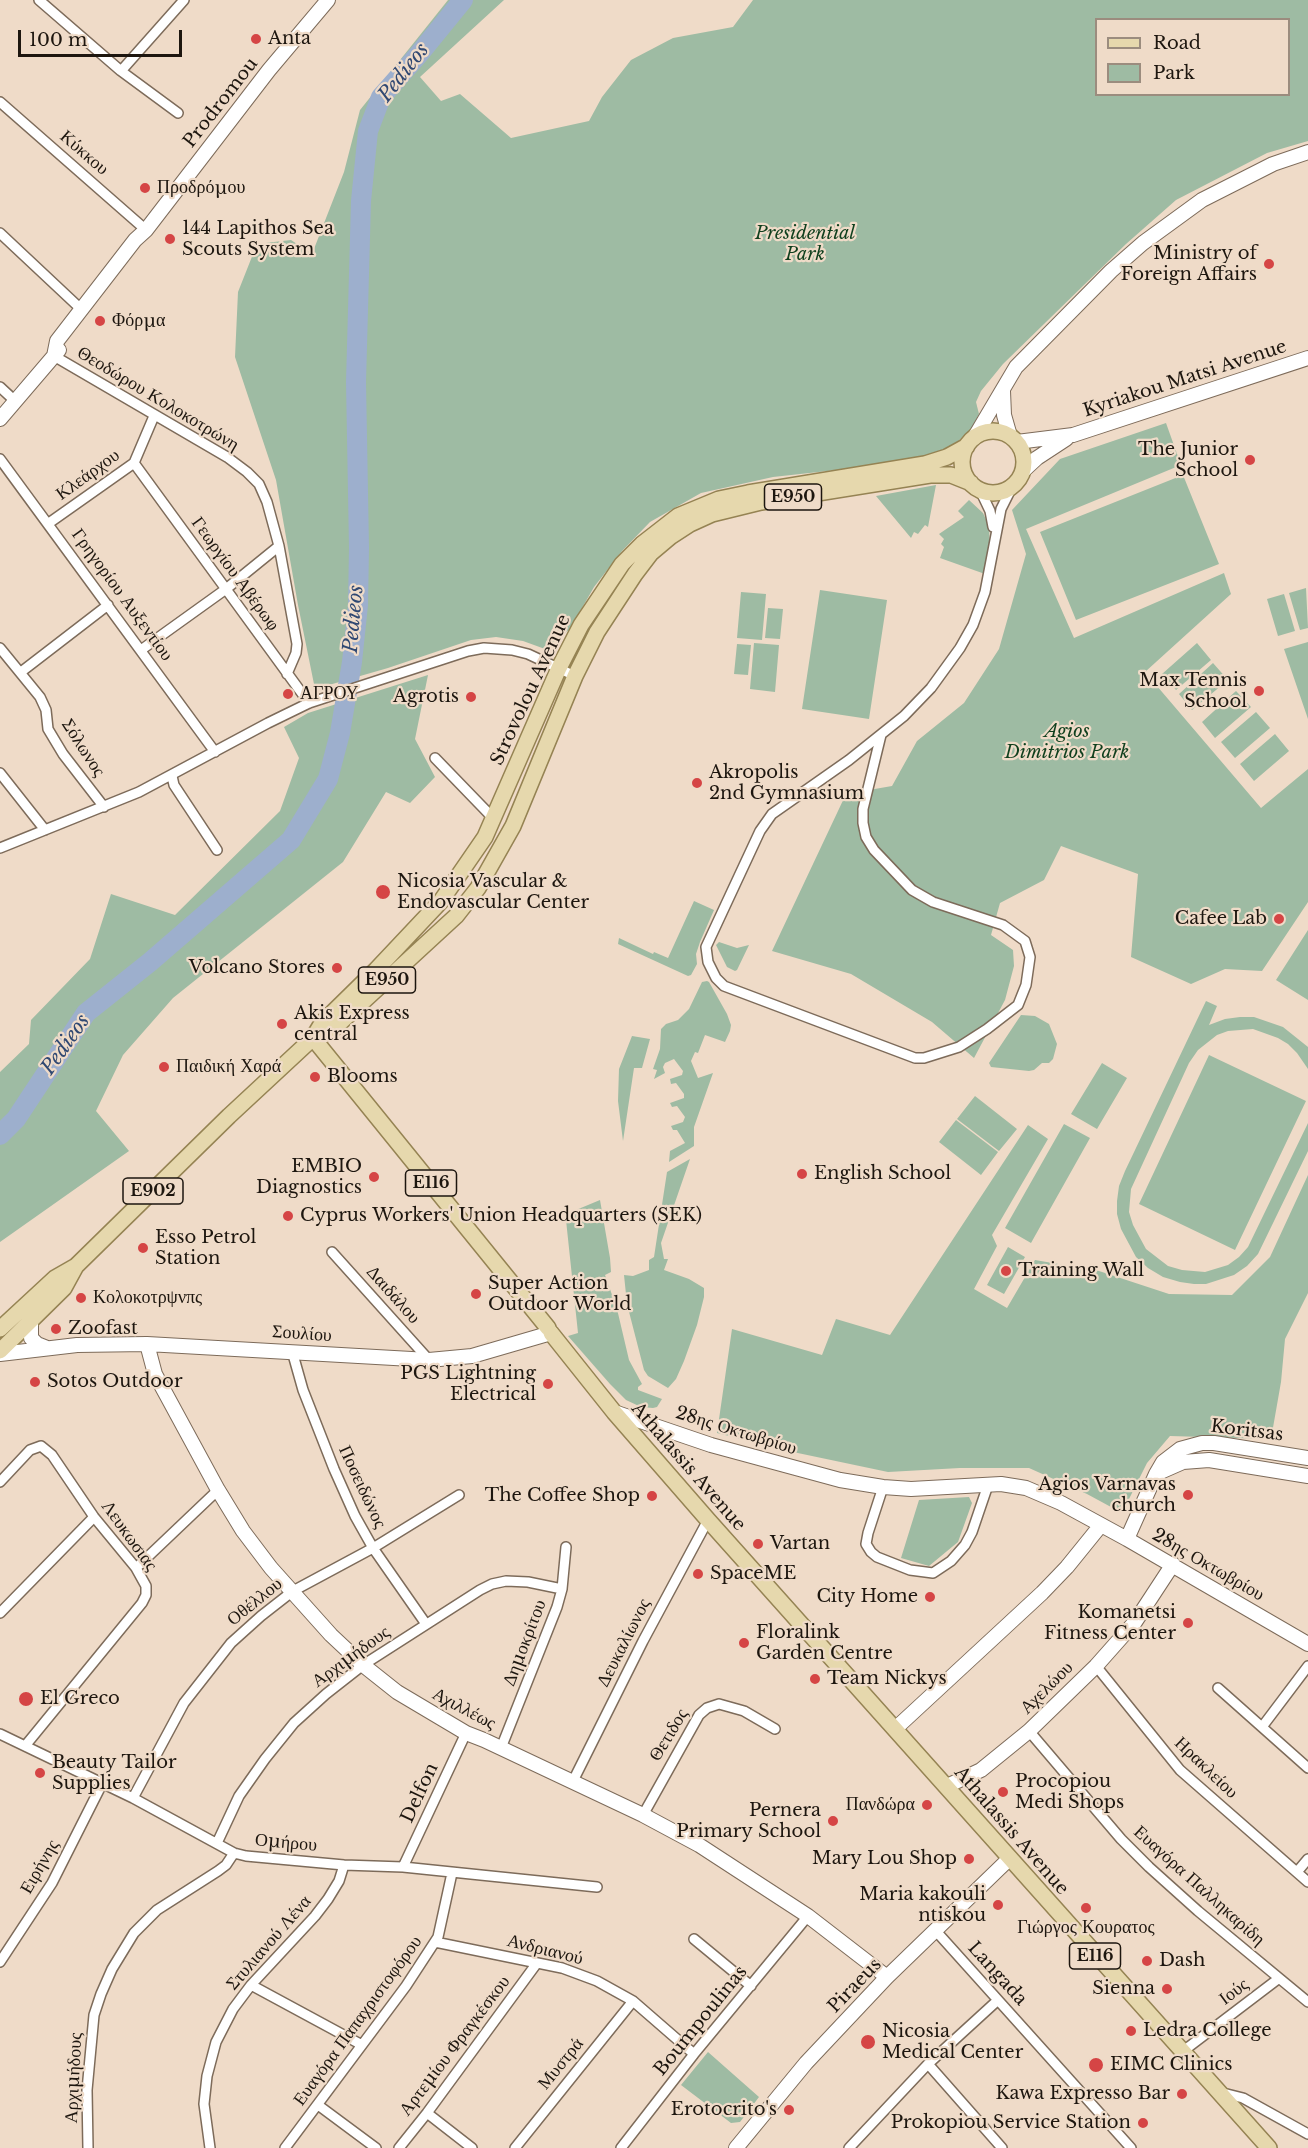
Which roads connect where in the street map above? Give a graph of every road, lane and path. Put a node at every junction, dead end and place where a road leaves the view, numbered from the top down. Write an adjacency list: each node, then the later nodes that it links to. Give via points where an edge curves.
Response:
1 (39, 0): 4 (street)
2 (184, 0): 4 (street)
3 (323, 2): 8 (street, Prodromou)
4 (121, 70): 6 (street)
5 (0, 102): 8 (street, Κύκκου)
6 (178, 113)
7 (1308, 152): 14 (street, via 1273,164 1202,200 1143,243 1024,358)
8 (146, 230): 10 (street, Prodromou); 11 (street, Prodromou, via 140,246)
9 (0, 233): 10 (street)
10 (82, 310): 11 (street, Prodromou, via 57,341)
11 (54, 356): 15 (street, Prodromou); 16 (street, Θεοδώρου Κολοκοτρώνη)
12 (1308, 358): 18 (street, Kyriakou Matsi Avenue)
13 (0, 387): 15 (street)
14 (1003, 389): 19 (street, via 1004,415); 20 (street)
15 (15, 401): 17 (street, Prodromou)
16 (154, 416): 22 (street, Κλεάρχου); 28 (street, Θεοδώρου Κολοκοτρώνη, via 227,457 259,484)
17 (0, 419)
18 (1073, 435): 19 (street, Kyriakou Matsi Avenue); 23 (street, Kyriakou Matsi Avenue)
19 (1013, 439): 20 (main road, via 990,431); 23 (main road, via 1023,452)
20 (971, 442): 24 (main road, via 962,462); 33 (main road, Strovolou Avenue / E950, via 947,457 925,464 748,493 678,516 622,564 581,625)
21 (0, 459): 26 (street, Γρηγορίου Αυξεντίου)
22 (134, 463): 26 (street, Κλεάρχου); 29 (street, Γεωργίου Αβέρωφ)
23 (1023, 471): 25 (main road)
24 (975, 487): 25 (main road, via 996,493); 27 (street, via 990,511); 36 (main road, Strovolou Avenue / E950, via 951,475 930,475 734,507 690,524 651,554 635,573 597,632)
25 (1012, 487): 27 (street, via 1001,509)
26 (49, 523): 30 (street, Γρηγορίου Αυξεντίου)
27 (994, 545): 38 (street, via 985,592 968,636 932,688)
28 (279, 546): 29 (street); 35 (street, Θεοδώρου Κολοκοτρώνη, via 297,644)
29 (226, 589): 32 (street); 35 (street, Γεωργίου Αβέρωφ)
30 (108, 604): 32 (street, Γρηγορίου Αυξεντίου); 34 (street)
31 (0, 648): 34 (street, Σόλωνος)
32 (141, 650): 39 (street, Γρηγορίου Αυξεντίου)
33 (559, 668): 36 (street); 37 (street, via 528,654 484,648); 44 (main road, Strovolou Avenue / E950)
34 (21, 672): 43 (street, Σόλωνος, via 40,697 48,729 58,746)
35 (288, 674): 37 (street, Γεωργίου Αβέρωφ)
36 (575, 676): 49 (main road, Strovolou Avenue / E950, via 513,826 478,888)
37 (309, 703): 39 (street)
38 (881, 735): 38 (street, via 781,806 764,823 708,939 706,956 724,986 915,1058 932,1057 959,1047 1018,1005 1029,970 1029,951 1025,941 1003,925 912,891 874,850 866,837 863,809)
39 (215, 752): 42 (street)
40 (435, 758): 44 (street)
41 (0, 773): 45 (street)
42 (172, 776): 43 (street); 47 (street)
43 (104, 807): 45 (street)
44 (494, 819): 48 (main road, Strovolou Avenue / E950, via 477,851)
45 (45, 830): 46 (street)
46 (0, 848)
47 (217, 850)
48 (441, 901): 49 (street); 50 (main road, Strovolou Avenue / E950, via 322,1023)
49 (456, 916): 50 (main road, Strovolou Avenue / E950, via 330,1032)
50 (314, 1038): 52 (main road, Strovolou Avenue / E902); 55 (main road, Athalassis Avenue / E116)
51 (332, 1252): 60 (street, Δαιδάλου)
52 (76, 1266): 53 (main road, Strovolou Avenue / E902, via 64,1288); 54 (main road, Strovolou Avenue / E902, via 55,1278)
53 (31, 1321): 57 (street, via 31,1338); 59 (main road, Strovolou Avenue / E902)
54 (0, 1329)
55 (550, 1331): 60 (street, Σουλίου, via 472,1356); 61 (main road, Athalassis Avenue / E116)
56 (147, 1344): 57 (street, Σουλίου); 58 (street, Σουλίου); 68 (street, Αχιλλέως, via 155,1374)
57 (47, 1348): 59 (street, Σουλίου)
58 (292, 1351): 60 (street, Σουλίου); 75 (street, Ποσειδώνος, via 333,1469)
59 (0, 1353)
60 (429, 1360)
61 (614, 1412): 67 (street, 28ης Οκτωβρίου, via 762,1460); 71 (main road, Athalassis Avenue / E116)
62 (1308, 1458): 63 (street, Koritsas, via 1202,1443 1172,1454)
63 (1156, 1474): 64 (street, Koritsas, via 1197,1459); 73 (street, Koritsas)
64 (1308, 1476)
65 (2, 1477): 70 (street, Λευκωσιας, via 30,1450 41,1446 52,1455)
66 (988, 1485): 67 (street, 28ης Οκτωβρίου); 67 (street, via 965,1545 933,1574 876,1557 866,1544); 72 (street, 28ης Οκτωβρίου, via 1026,1488)
67 (883, 1487)
68 (218, 1490): 77 (street); 79 (street, Αχιλλέως, via 259,1554)
69 (459, 1495): 75 (street, Οθέλλου)
70 (94, 1517): 77 (street, Λευκωσιας); 80 (street)
71 (708, 1520): 89 (main road, Athalassis Avenue / E116); 96 (street, Δευκαλίωνος)
72 (1101, 1525): 73 (street, 28ης Οκτωβρίου); 89 (street, via 1042,1593)
73 (1127, 1539): 76 (street, 28ης Οκτωβρίου)
74 (566, 1547): 78 (street, Δημοκρίτου)
75 (373, 1548): 79 (street, Οθέλλου); 81 (street, Ποσειδώνος)
76 (1173, 1564): 82 (street, 28ης Οκτωβρίου); 84 (street, Αχελώου, via 1135,1622)
77 (136, 1568): 93 (street, Λευκωσιας, via 146,1586 142,1603)
78 (562, 1589): 81 (street, Αρχιμήδους, via 528,1582 492,1584); 94 (street, Δημοκρίτου, via 548,1635)
79 (293, 1591): 83 (street, Αχιλλέως); 99 (street, Οθέλλου, via 231,1643 210,1668 184,1703)
80 (0, 1613)
81 (426, 1624): 83 (street, Αρχιμήδους)
82 (1308, 1644)
83 (363, 1665): 91 (street, Αχιλλέως, via 397,1692); 101 (street, Αρχιμήδους, via 294,1723 239,1796)
84 (1096, 1665): 90 (street, Αχελώου); 107 (street, Ηρακλείου, via 1180,1770)
85 (1308, 1666): 87 (street)
86 (1218, 1688): 87 (street)
87 (1262, 1728): 95 (street)
88 (775, 1729): 100 (street, Θετιδος, via 744,1711 719,1704 707,1708 699,1715)
89 (895, 1729): 98 (main road, Athalassis Avenue / E116)
90 (1029, 1731): 98 (street, Αχελώου, via 981,1770); 118 (street, Ευαγόρα Παλληκαρίδη, via 1149,1867)
91 (466, 1733): 94 (street, Αχιλλέως); 106 (street, Delfon)
92 (0, 1734): 93 (street, Ομήρου)
93 (25, 1746): 97 (street, Ομήρου)
94 (501, 1748): 96 (street, Αχιλλέως)
95 (1308, 1768)
96 (572, 1783): 100 (street, Αχιλλέως)
97 (102, 1784): 99 (street, Ομήρου); 115 (street, Ειρήνης, via 52,1883)
98 (947, 1786): 103 (main road, Athalassis Avenue / E116)
99 (133, 1798): 101 (street, Ομήρου)
100 (643, 1815): 111 (street, Αχιλλέως, via 699,1845)
101 (217, 1843): 102 (street, Ομήρου)
102 (234, 1853): 105 (street, Ομήρου); 134 (street, Αρχιμήδους, via 218,1871 157,1910 134,1933 112,1969 94,2015 87,2090)
103 (1010, 1858): 112 (street, Piraeus); 125 (main road, Athalassis Avenue / E116)
104 (1308, 1859): 107 (street)
105 (344, 1865): 106 (street, Ομήρου); 119 (street, Στυλιανού Λένα, via 339,1881 315,1916)
106 (404, 1867): 108 (street, Ομήρου)
107 (1297, 1872): 109 (street, Ηρακλείου)
108 (452, 1873): 110 (street, Ομήρου); 114 (street, Ευαγόρα Παπαχριστοφόρου)
109 (1308, 1882)
110 (597, 1887)
111 (808, 1916): 117 (street, Αχιλλέως); 120 (street, Boumpoulinas)
112 (935, 1930): 117 (street, Piraeus); 121 (street, Langada)
113 (694, 1939): 120 (street)
114 (435, 1942): 116 (street, Ανδριανού); 124 (street, Ευαγόρα Παπαχριστοφόρου)
115 (0, 1962)
116 (537, 1963): 122 (street, Ανδριανού, via 562,1968); 130 (street, Αρτεμίου Φραγκέσκου)
117 (887, 1977): 132 (street, Piraeus, via 806,2063)
118 (1278, 1979): 123 (street, Ευαγόρα Παλληκαρίδη); 125 (street, Ιούς)
119 (251, 1985): 124 (street); 135 (street, Στυλιανού Λένα, via 229,2018 210,2059 204,2104)
120 (751, 1986): 126 (street, Boumpoulinas)
121 (998, 2000): 127 (street); 143 (street, Langada)
122 (633, 2001): 126 (street, Ανδριανού); 140 (street, Μυστρά)
123 (1308, 2002)
124 (362, 2045): 129 (street, Ευαγόρα Παπαχριστοφόρου)
125 (1182, 2052): 128 (main road, Athalassis Avenue / E116)
126 (694, 2054): 141 (street, Boumpoulinas)
127 (928, 2064): 133 (street); 142 (street)
128 (1218, 2091): 131 (street, via 1243,2098); 144 (main road, Athalassis Avenue / E116)
129 (318, 2105): 136 (street, Ευαγόρα Παπαχριστοφόρου); 137 (street)
130 (427, 2114): 138 (street, Αρτεμίου Φραγκέσκου); 139 (street)
131 (1308, 2134)
132 (741, 2146)
133 (996, 2146)
134 (88, 2148)
135 (210, 2148)
136 (285, 2148)
137 (376, 2148)
138 (399, 2148)
139 (472, 2148)
140 (515, 2148)
141 (621, 2148)
142 (849, 2148)
143 (1131, 2148)
144 (1269, 2148)

